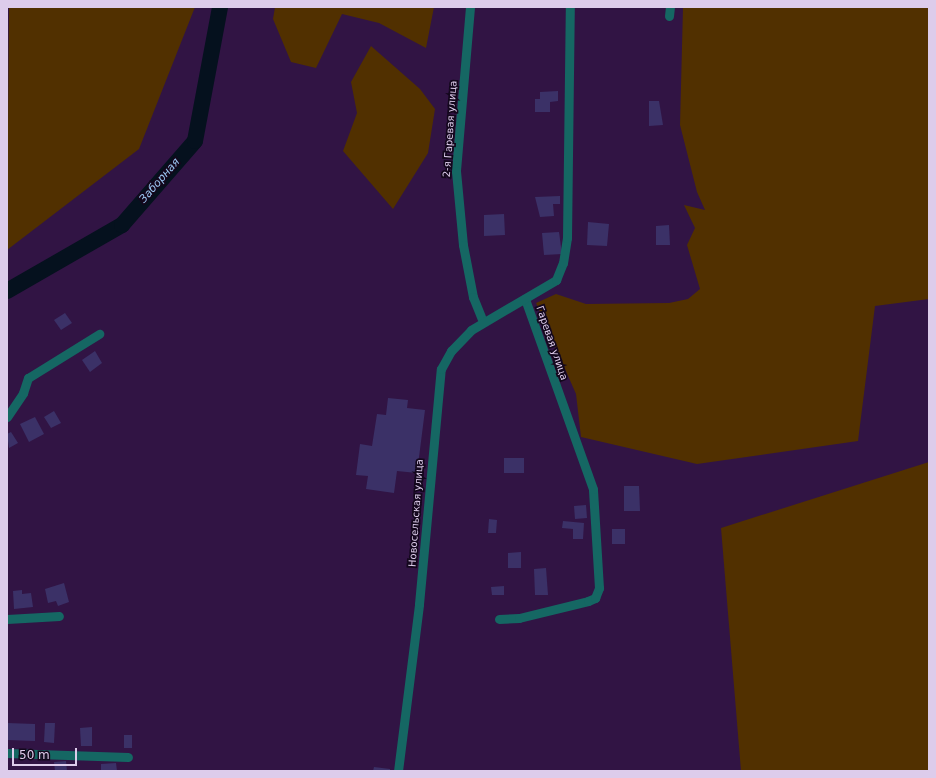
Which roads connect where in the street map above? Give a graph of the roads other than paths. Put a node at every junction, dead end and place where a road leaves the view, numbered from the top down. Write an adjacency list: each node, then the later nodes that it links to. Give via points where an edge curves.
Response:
1 (470, 7): 4 (street, 2-я Гаревая улица, via 456,171 463,245 473,297)
2 (570, 7): 3 (street, Гаревая улица, via 566,252 556,280)
3 (525, 299): 4 (street, Новосельская улица); 9 (street, Гаревая улица, via 593,489 599,588 595,598 588,601 519,618)
4 (483, 322): 12 (street, Новосельская улица, via 451,351 441,369 437,388 419,604)
5 (99, 334): 6 (street, via 28,378 23,393)
6 (7, 418)
7 (59, 616): 8 (street)
8 (7, 619)
9 (498, 619)
10 (7, 753): 11 (street)
11 (128, 757)
12 (398, 771)

